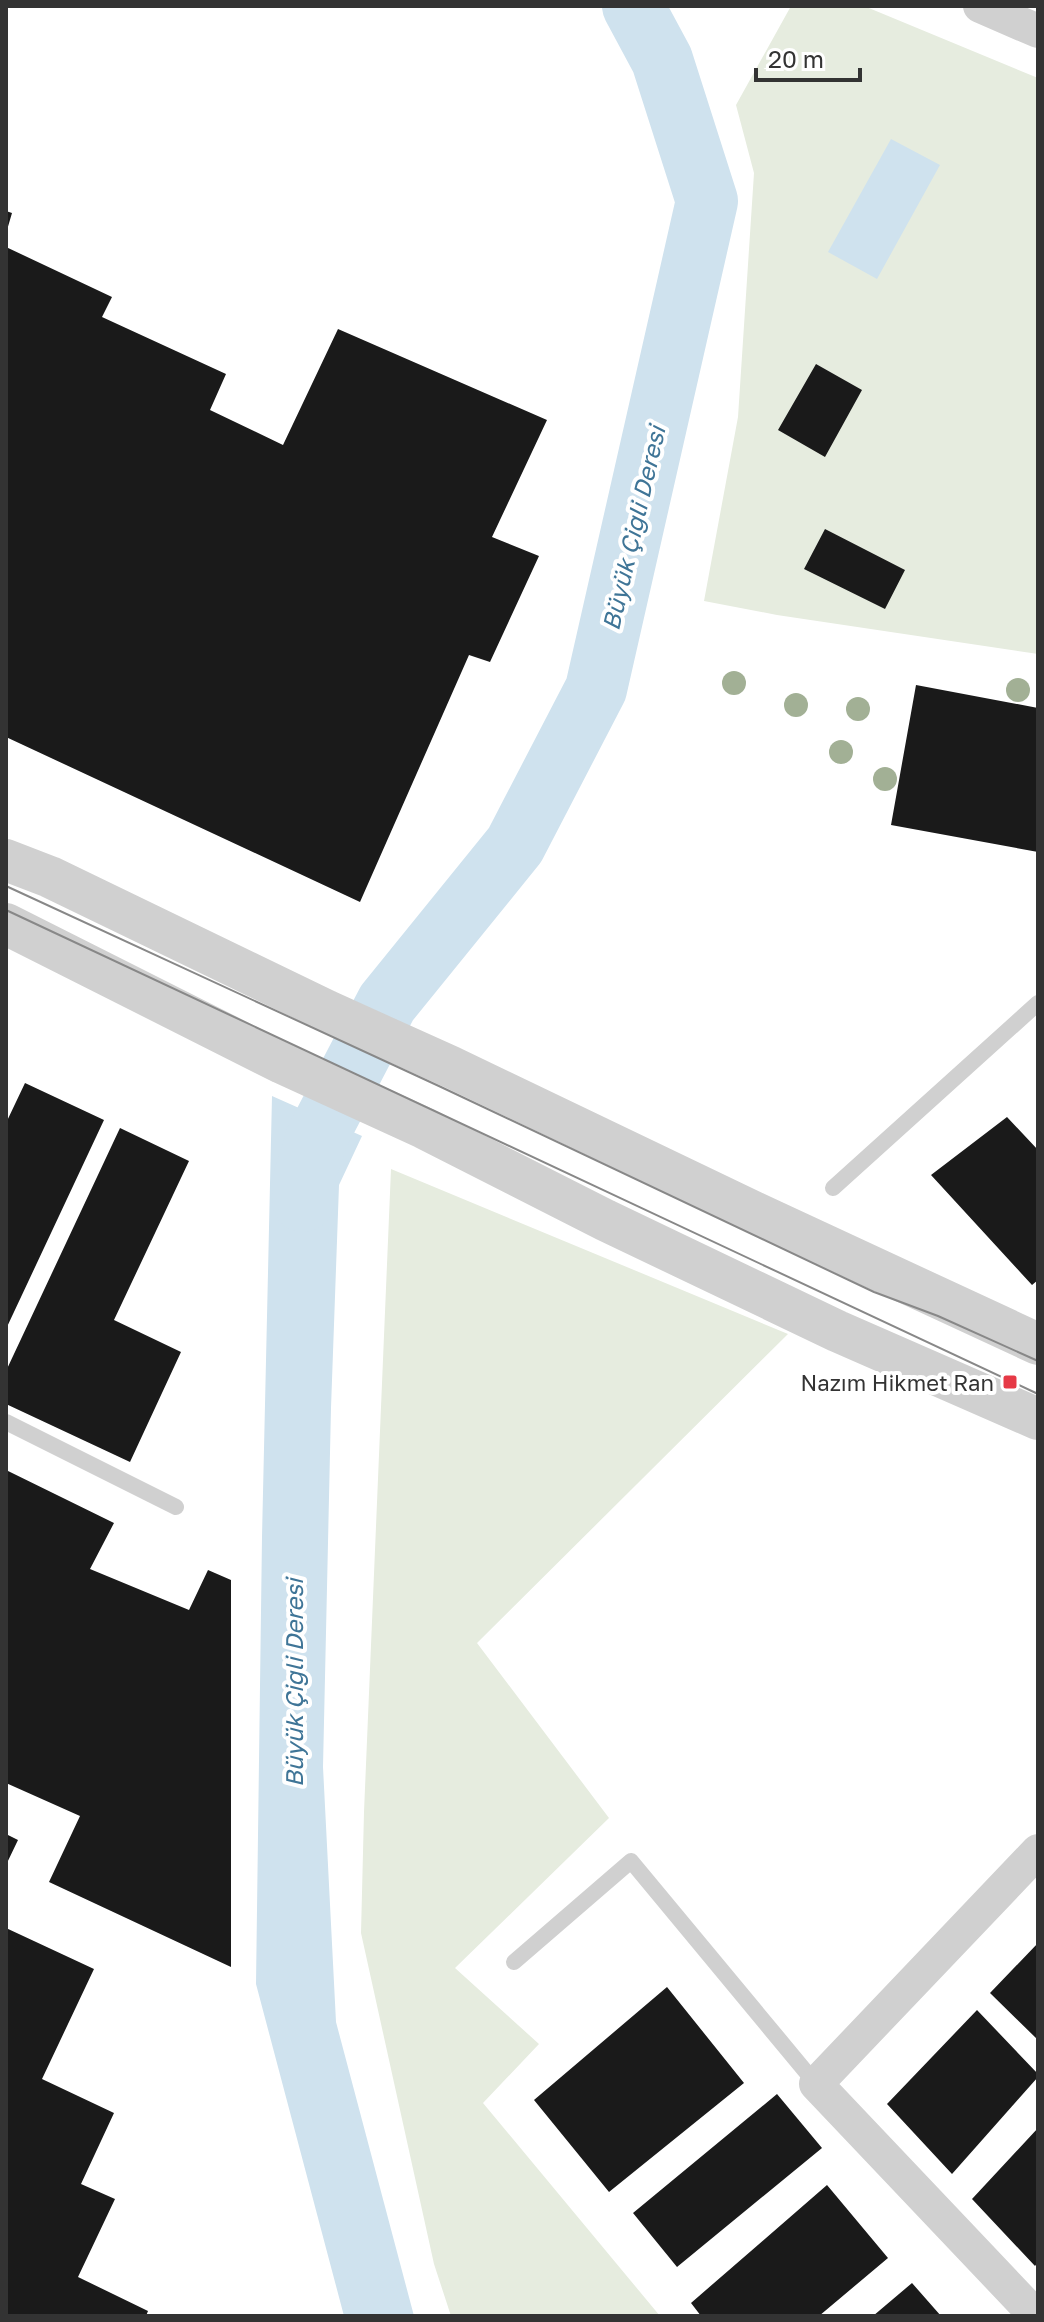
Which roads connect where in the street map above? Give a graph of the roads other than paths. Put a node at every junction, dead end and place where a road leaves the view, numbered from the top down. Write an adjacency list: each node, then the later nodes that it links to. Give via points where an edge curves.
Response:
1 (980, 6): 2 (street)
2 (1038, 31)
3 (6, 860): 7 (street)
4 (6, 924): 8 (street, via 605,1220)
5 (1038, 1003): 6 (lane)
6 (833, 1188)
7 (1038, 1344)
8 (1038, 1419)
9 (6, 1422): 10 (lane)
10 (176, 1507)
11 (1038, 1851): 13 (street)
12 (514, 1962): 13 (lane, via 631,1861)
13 (816, 2084): 14 (street)
14 (1036, 2316)

